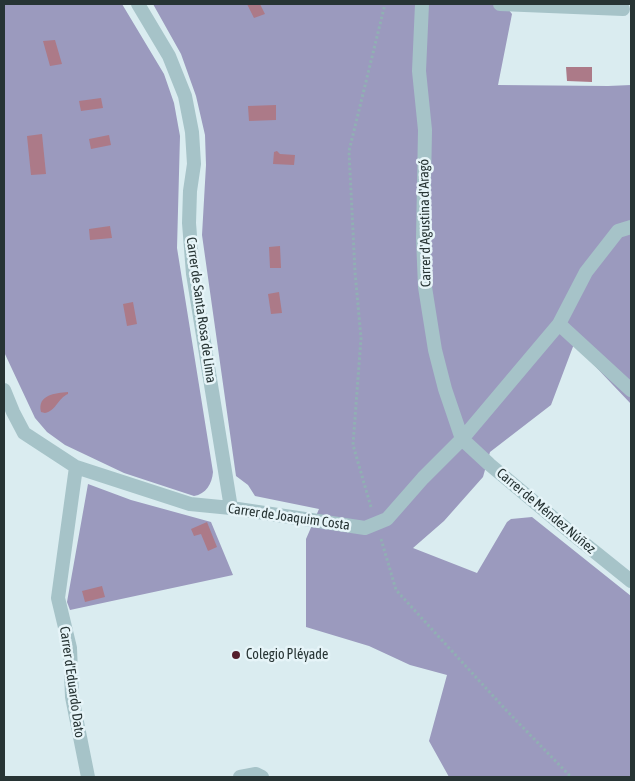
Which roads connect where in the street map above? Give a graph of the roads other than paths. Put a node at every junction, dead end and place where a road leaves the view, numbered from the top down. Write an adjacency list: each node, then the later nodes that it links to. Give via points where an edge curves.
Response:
1 (138, 4): 12 (street, Carrer de Santa Rosa de Lima, via 169,56 185,96 192,132 194,164 188,223 193,274)
2 (422, 4): 10 (street, Carrer d'Agustina d'Aragó, via 419,71 424,130 422,238 425,287 435,350)
3 (500, 4): 4 (street)
4 (622, 9)
5 (631, 227): 6 (street, via 618,231 586,272)
6 (559, 324): 8 (street); 10 (street)
7 (4, 390): 9 (street, Carrer de Joaquim Costa)
8 (631, 390)
9 (8, 412): 11 (street, Carrer de Joaquim Costa, via 24,433)
10 (462, 439): 12 (street, Carrer de Joaquim Costa, via 387,519 366,528); 13 (street, Carrer de Méndez Núñez)
11 (76, 467): 12 (street, Carrer de Joaquim Costa, via 190,504); 14 (street, Carrer d'Eduardo Dato, via 58,598 70,648 72,696)
12 (231, 508)
13 (631, 581)
14 (88, 777)
15 (240, 777): 16 (street, via 256,774)
16 (262, 777)

